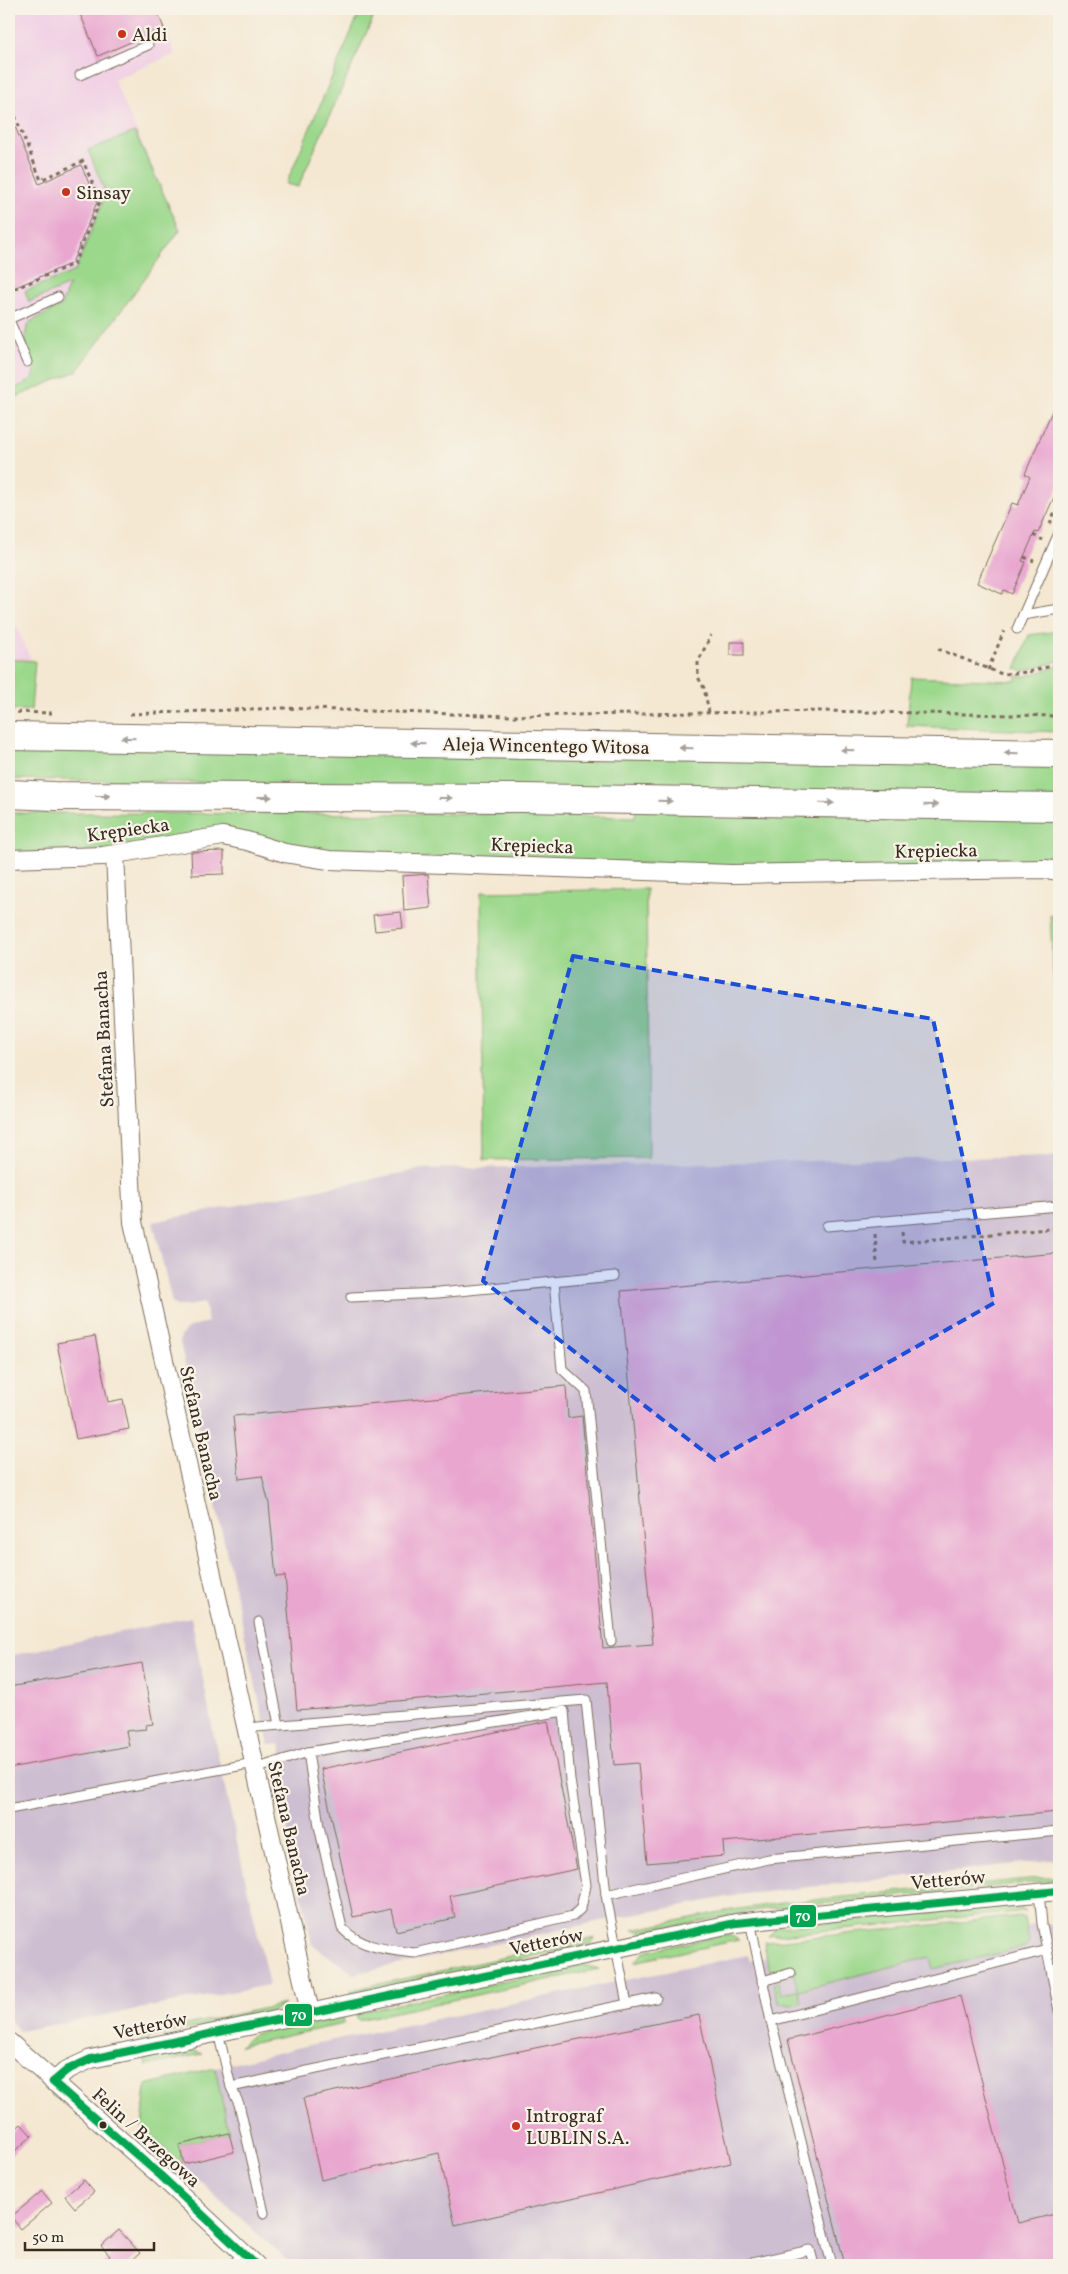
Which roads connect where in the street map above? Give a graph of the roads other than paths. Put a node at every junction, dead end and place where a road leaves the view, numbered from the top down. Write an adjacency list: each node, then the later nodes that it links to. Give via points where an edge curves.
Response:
1 (148, 46): 2 (lane)
2 (80, 75)
3 (58, 297): 4 (lane)
4 (9, 319): 5 (lane)
5 (26, 362)
6 (1059, 533): 8 (lane)
7 (1059, 609): 8 (lane)
8 (1023, 615): 9 (lane)
9 (1017, 630)
10 (20, 736): 11 (main road, Aleja Wincentego Witosa, one-way to 10)
11 (1059, 754)
12 (9, 794): 13 (main road)
13 (54, 796): 14 (main road); 15 (main road, one-way to 15, via 512,798)
14 (9, 801)
15 (1059, 807)
16 (115, 855): 17 (street, Krępiecka); 18 (street, Krępiecka, via 223,836 285,853 329,860 731,874); 27 (street, Stefana Banacha, via 133,1222)
17 (9, 859)
18 (1059, 871)
19 (1059, 1206): 20 (lane)
20 (827, 1226)
21 (615, 1276): 22 (lane)
22 (554, 1282): 23 (lane); 25 (lane, via 562,1369 586,1391)
23 (351, 1297)
24 (259, 1622): 26 (lane)
25 (610, 1641)
26 (279, 1725): 27 (lane); 34 (lane, via 586,1700)
27 (246, 1728): 29 (street, Stefana Banacha)
28 (308, 1752): 28 (lane, via 564,1712 570,1780 586,1885 581,1908 573,1916 415,1953 388,1950 350,1937 342,1928 319,1826); 29 (lane)
29 (255, 1766): 30 (lane); 43 (street, Stefana Banacha)
30 (9, 1809)
31 (1059, 1831): 34 (lane, via 769,1859)
32 (1059, 1891): 33 (street, Vetterów)
33 (1039, 1892): 35 (street, Vetterów); 37 (lane)
34 (606, 1895): 36 (lane)
35 (750, 1920): 36 (street, Vetterów); 39 (lane)
36 (616, 1948): 41 (lane); 43 (street, Vetterów)
37 (1047, 1950): 42 (lane); 44 (lane)
38 (791, 1973): 39 (lane)
39 (762, 1981): 44 (lane)
40 (656, 1998): 41 (lane)
41 (626, 2004): 48 (lane)
42 (1059, 2011)
43 (310, 2012): 45 (street, Vetterów)
44 (771, 2021): 53 (lane)
45 (218, 2032): 47 (street, Vetterów, via 84,2061); 48 (lane)
46 (9, 2042): 47 (street, Felin / Brzegowa)
47 (53, 2082): 50 (street, Felin / Brzegowa, via 160,2176)
48 (231, 2087): 49 (lane)
49 (264, 2213)
50 (244, 2262)
51 (743, 2265): 52 (lane, via 810,2250)
52 (814, 2265)
53 (832, 2265)

